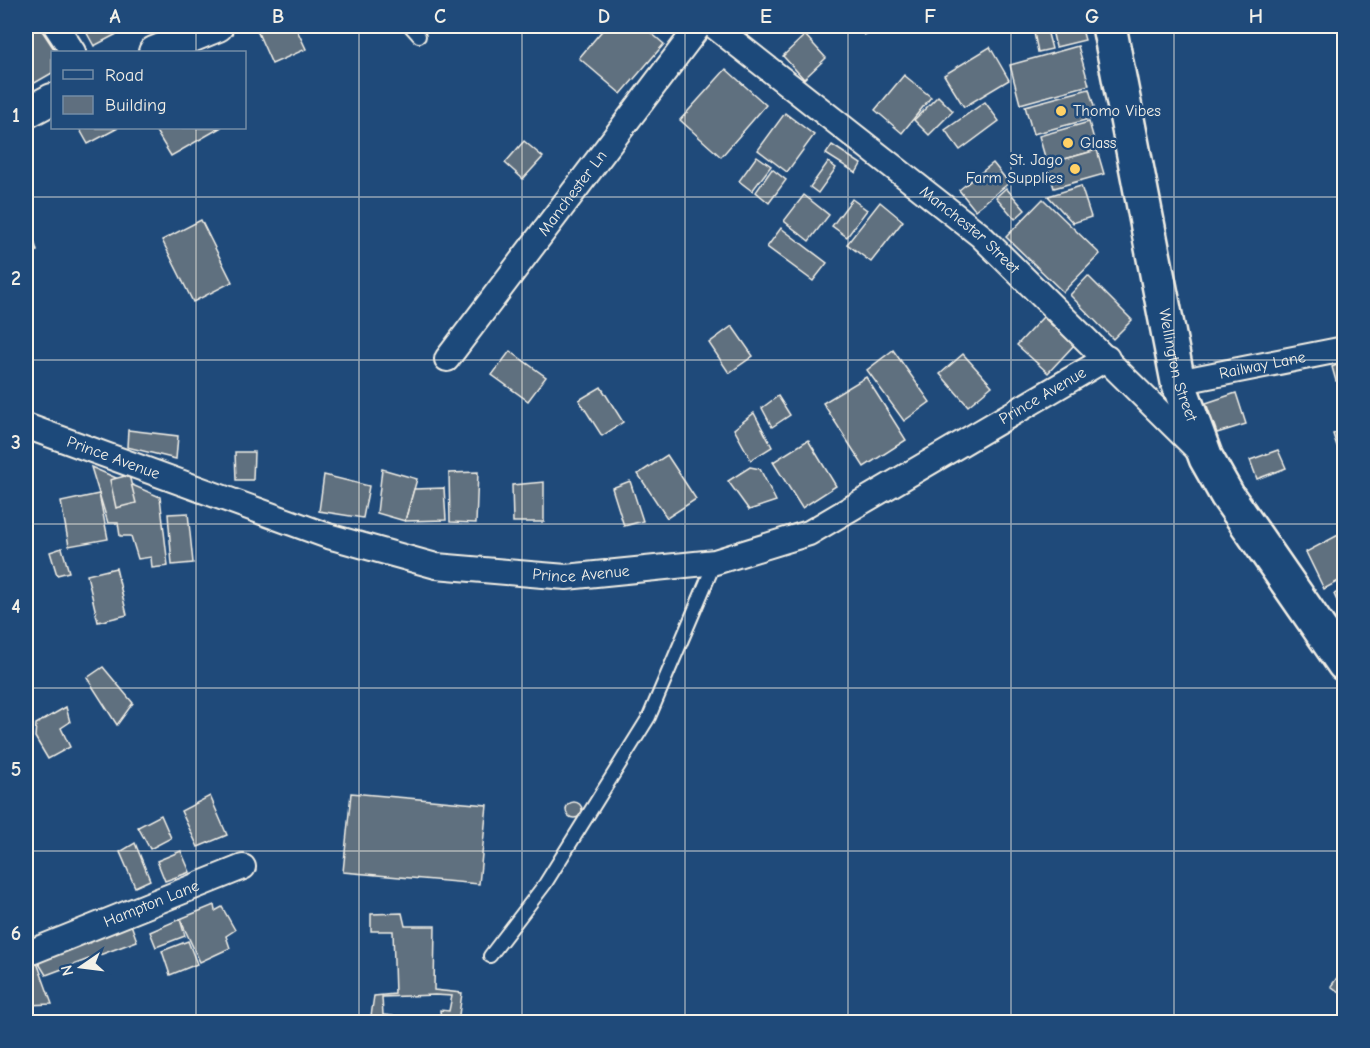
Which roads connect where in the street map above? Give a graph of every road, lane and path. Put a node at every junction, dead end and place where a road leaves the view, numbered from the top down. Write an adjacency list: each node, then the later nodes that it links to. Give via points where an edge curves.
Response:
1 (56, 26): 8 (street)
2 (218, 26): 9 (street)
3 (410, 26): 7 (lane)
4 (699, 26): 14 (street, Manchester Ln)
5 (714, 26): 13 (street, Manchester Street, via 980,235)
6 (1109, 26): 15 (main road, Wellington Street)
7 (419, 36)
8 (72, 51)
9 (156, 51)
10 (51, 100): 11 (street)
11 (26, 113)
12 (1344, 349): 15 (street, Railway Lane)
13 (1107, 358): 17 (street, Manchester Street); 18 (street, Prince Avenue, via 809,533)
14 (447, 359)
15 (1178, 382): 17 (main road, Wellington Street)
16 (26, 426): 18 (street, Prince Avenue, via 328,536 436,566 566,577)
17 (1206, 458): 19 (main road, Wellington Street, via 1227,495)
18 (714, 562): 22 (lane, via 649,717 545,884)
19 (1344, 664)
20 (243, 867): 21 (street, Hampton Lane)
21 (26, 954)
22 (490, 956)

